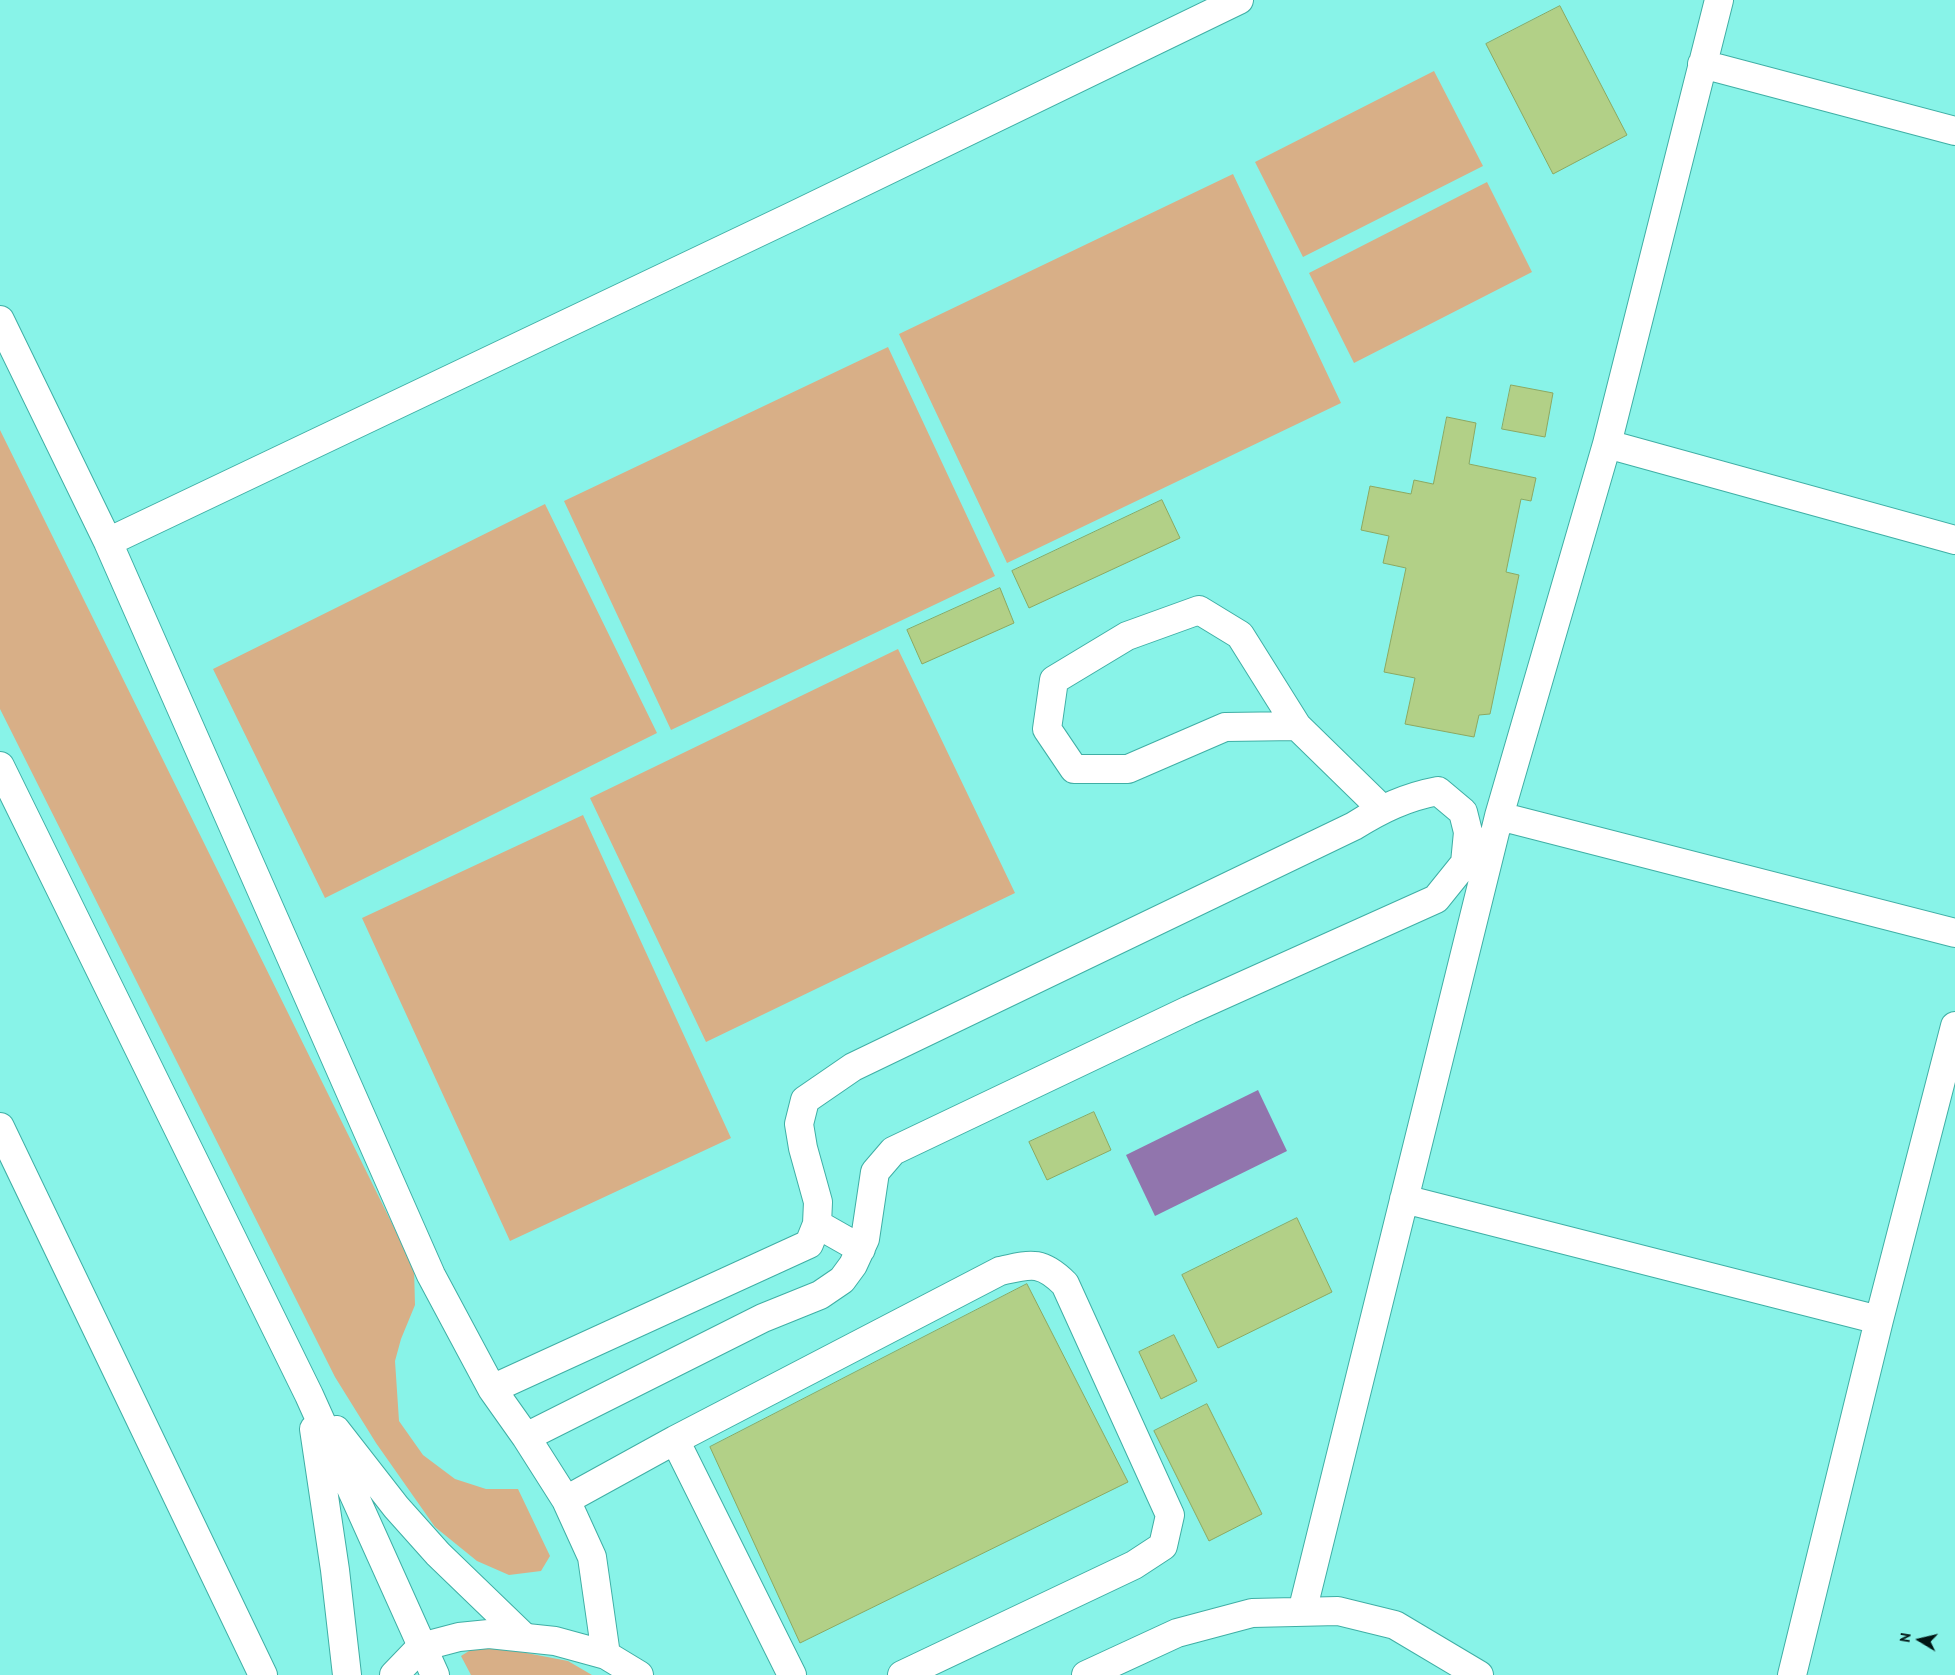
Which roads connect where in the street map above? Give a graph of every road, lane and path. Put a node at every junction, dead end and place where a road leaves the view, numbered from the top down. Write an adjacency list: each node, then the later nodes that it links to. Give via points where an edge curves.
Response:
1 (1239, 0): 8 (main road)
2 (1719, 0): 3 (main road)
3 (1702, 64): 4 (main road); 6 (main road)
4 (1955, 131)
5 (0, 320): 8 (main road)
6 (1607, 444): 7 (main road); 12 (main road)
7 (1955, 540)
8 (108, 542): 20 (main road, via 431,1274)
9 (1297, 726): 9 (main road, via 1240,635 1199,610 1126,636 1054,680 1047,729 1074,769 1128,769 1225,727); 11 (main road)
10 (0, 766): 21 (main road)
11 (1382, 809): 17 (main road, via 1354,826 853,1067 805,1100 799,1124 818,1202); 18 (main road, via 1409,797 1438,791 1463,812 1468,832 1466,863 1436,899 1189,1010 893,1151 876,1172 866,1239)
12 (1499, 816): 13 (main road); 16 (main road)
13 (1955, 932)
14 (1955, 1026): 19 (main road)
15 (0, 1128): 29 (main road)
16 (1404, 1199): 19 (main road); 25 (main road)
17 (818, 1224): 18 (main road); 20 (main road, via 809,1244)
18 (861, 1249): 22 (main road, via 842,1280 820,1295 763,1318)
19 (1878, 1320): 38 (main road)
20 (492, 1389): 22 (main road)
21 (309, 1395): 26 (main road, via 402,1514 438,1554); 27 (main road); 30 (main road)
22 (526, 1437): 24 (main road)
23 (675, 1440): 24 (main road); 34 (main road); 35 (main road, via 1000,1271 1031,1264 1053,1272 1065,1284 1170,1515 1163,1546 1134,1565)
24 (566, 1500): 28 (main road, via 592,1557)
25 (1302, 1612): 36 (main road, via 1252,1613 1177,1633); 37 (main road, via 1338,1611 1394,1625)
26 (523, 1636): 27 (main road, via 489,1634 458,1637); 28 (main road)
27 (421, 1647): 31 (main road); 32 (main road)
28 (606, 1655): 33 (main road)
29 (263, 1675)
30 (347, 1675)
31 (394, 1675)
32 (435, 1675)
33 (639, 1675)
34 (792, 1675)
35 (902, 1675)
36 (1086, 1675)
37 (1479, 1675)
38 (1792, 1675)

